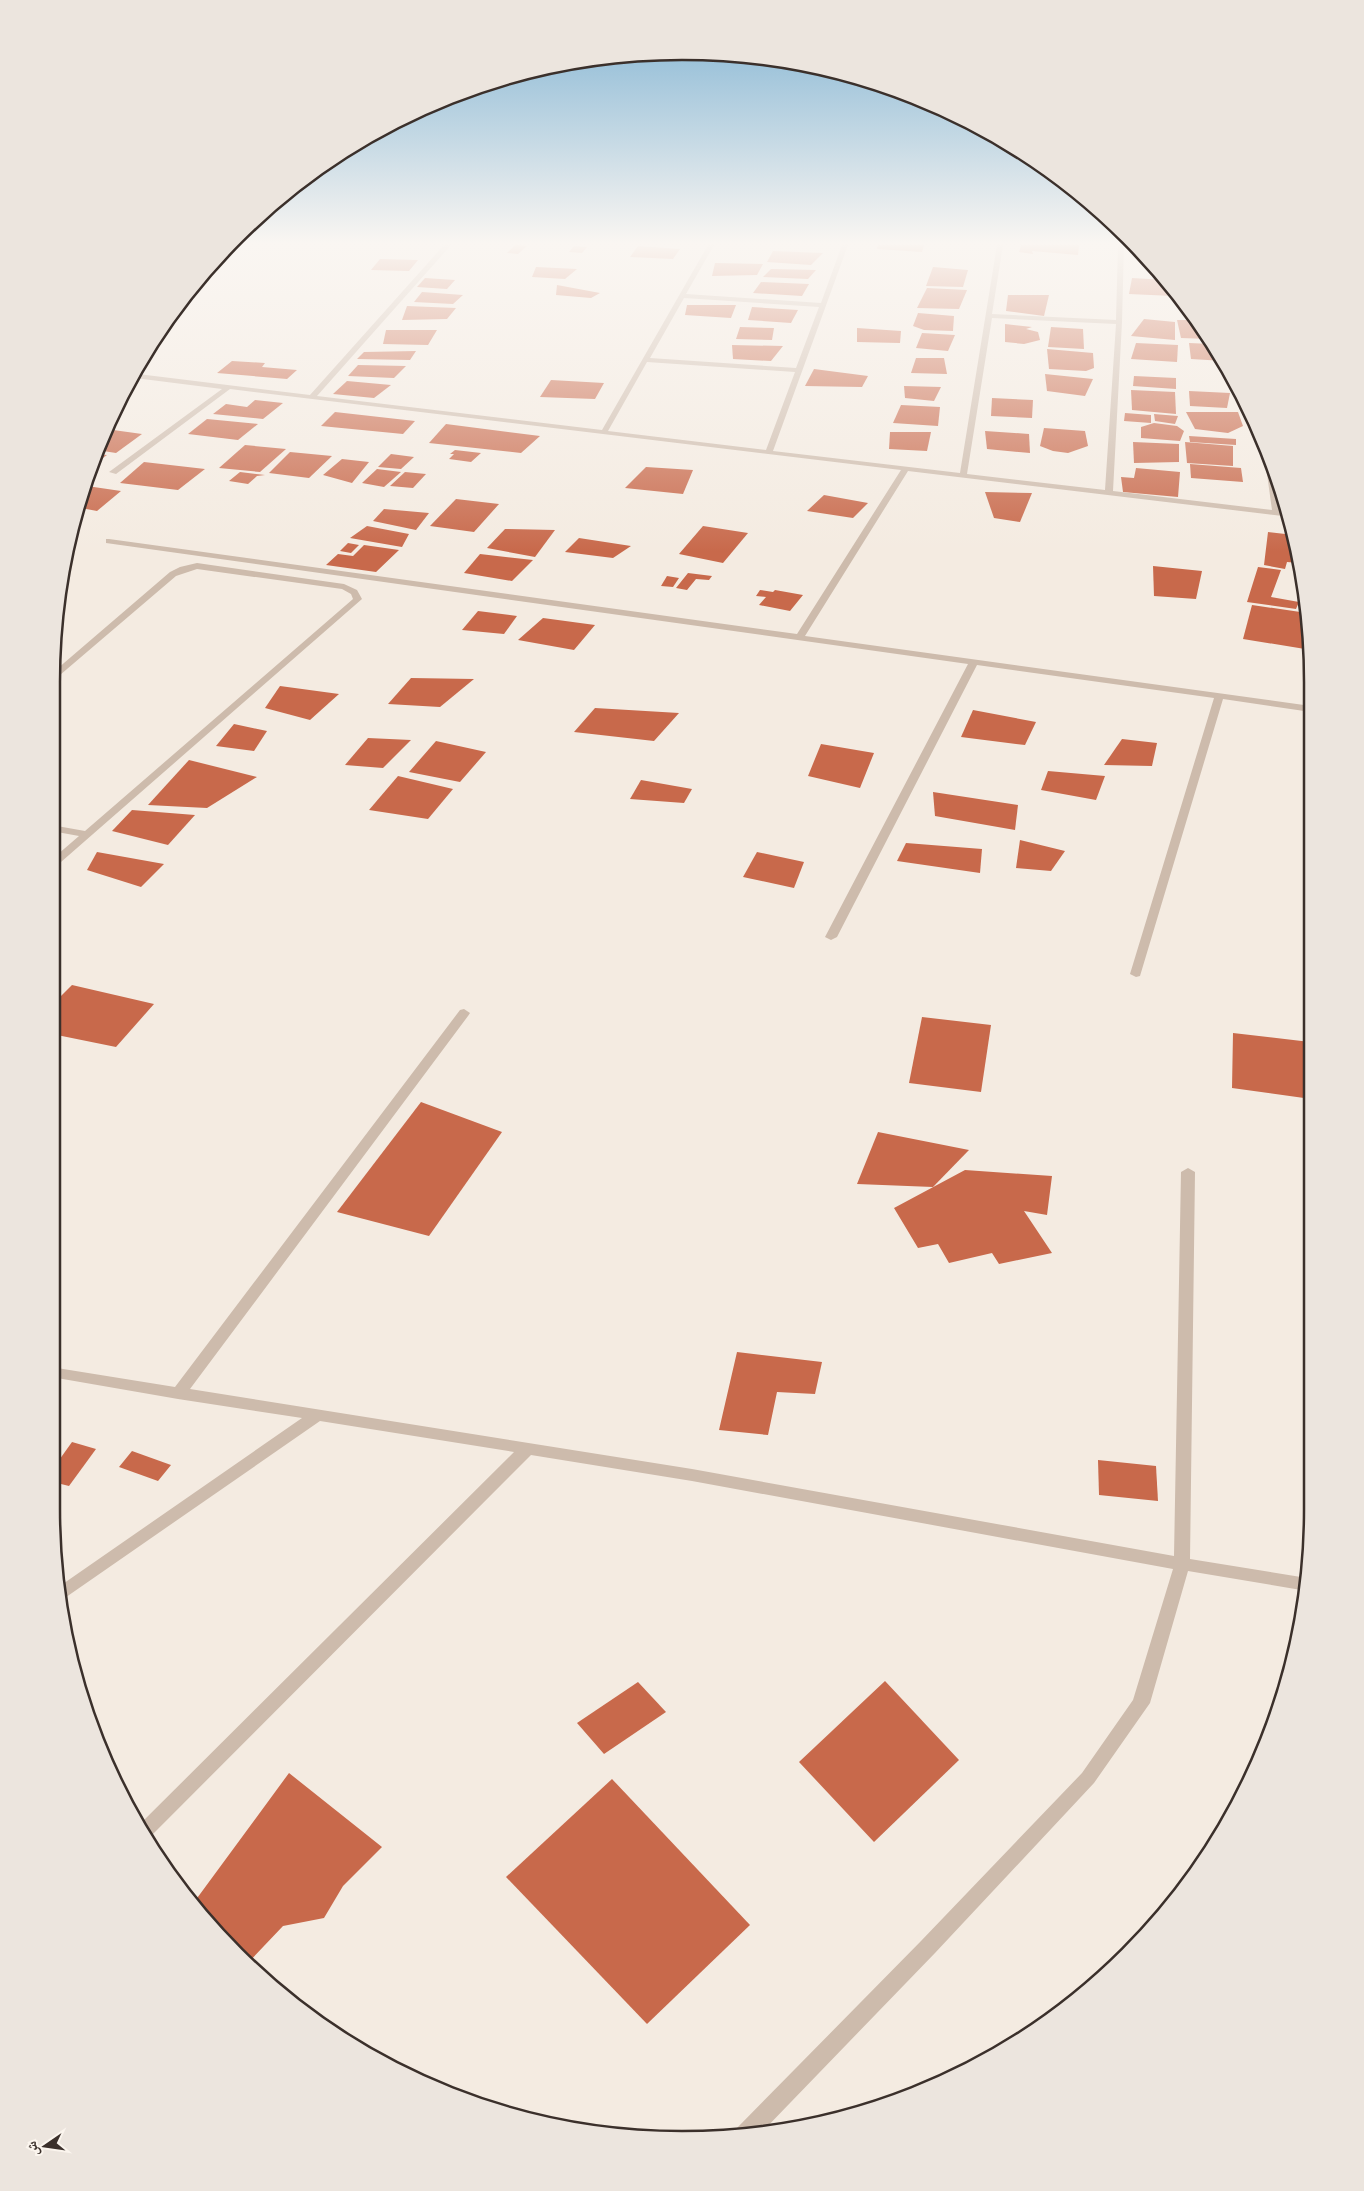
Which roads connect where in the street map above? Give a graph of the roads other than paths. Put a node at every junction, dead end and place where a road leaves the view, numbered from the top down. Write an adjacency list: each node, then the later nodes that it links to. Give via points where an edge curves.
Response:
1 (357, 347): 10 (street)
2 (652, 347): 6 (street)
3 (807, 347): 7 (street)
4 (983, 347): 15 (street)
5 (1118, 347): 17 (street)
6 (645, 360): 7 (street); 11 (street)
7 (799, 370): 12 (street)
8 (140, 376): 9 (street)
9 (229, 387): 10 (street); 14 (street)
10 (312, 397): 11 (street)
11 (604, 432): 12 (street)
12 (769, 452): 13 (street)
13 (906, 469): 15 (street); 21 (street)
14 (113, 472)
15 (963, 476): 17 (street)
16 (1273, 487): 18 (street)
17 (1109, 493): 18 (street)
18 (1276, 513): 19 (street)
19 (1281, 514)
20 (109, 541): 21 (street)
21 (800, 637): 22 (street)
22 (974, 662): 24 (street); 29 (street)
23 (60, 670): 27 (street, via 173,574 183,569 197,566 344,587 354,592 358,599)
24 (1220, 696): 25 (street); 30 (street)
25 (1304, 708)
26 (60, 830): 27 (street)
27 (86, 834): 28 (street)
28 (60, 857)
29 (831, 937)
30 (1136, 974)
31 (464, 1013): 34 (street)
32 (1188, 1172): 37 (street)
33 (60, 1374): 34 (street)
34 (178, 1394): 35 (street)
35 (316, 1416): 36 (street); 39 (street)
36 (527, 1449): 37 (street, via 692,1475); 40 (street)
37 (1182, 1564): 38 (street); 41 (street, via 1142,1703 1088,1778)
38 (1300, 1583)
39 (65, 1591)
40 (148, 1828)
41 (752, 2127)

